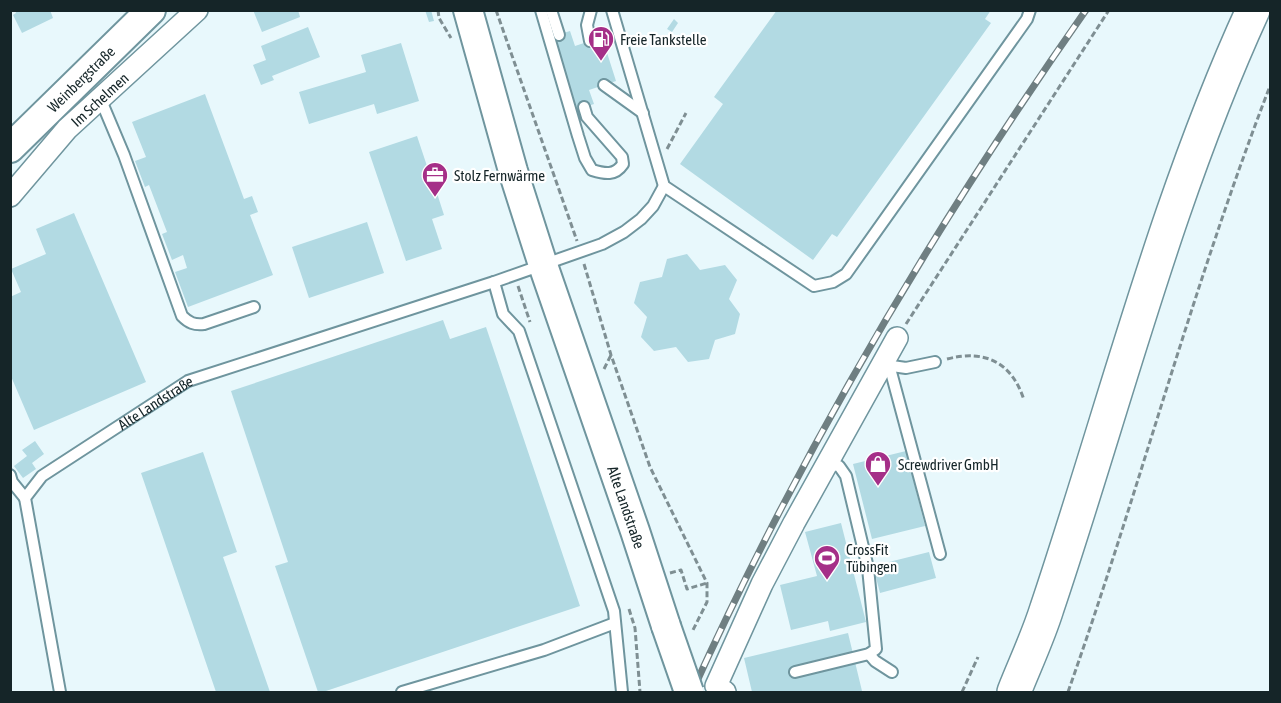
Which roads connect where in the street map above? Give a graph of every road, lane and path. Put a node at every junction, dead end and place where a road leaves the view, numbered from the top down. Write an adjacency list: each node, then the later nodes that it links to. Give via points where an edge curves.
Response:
1 (151, 10): 20 (street, Weinbergstraße)
2 (197, 10): 16 (street, Im Schelmen)
3 (468, 10): 25 (street, Alte Landstraße, via 513,171)
4 (496, 10): 24 (path)
5 (541, 10): 17 (lane, via 585,158 592,170 615,172 623,164 622,157 587,117)
6 (551, 10): 12 (lane)
7 (591, 10): 13 (lane, via 587,25)
8 (612, 10): 18 (lane)
9 (1030, 10): 22 (lane, via 846,274 833,282 814,286)
10 (1109, 10): 28 (path)
11 (1253, 10): 38 (main road, via 1161,247)
12 (559, 35)
13 (590, 41)
14 (604, 85): 18 (lane)
15 (1270, 86): 55 (path, via 1237,171)
16 (100, 98): 23 (street, Im Schelmen, via 67,129); 27 (lane, via 182,316 196,325)
17 (584, 107)
18 (643, 113): 21 (lane)
19 (686, 113): 21 (path)
20 (10, 148)
21 (659, 165): 22 (lane)
22 (664, 186): 24 (lane, via 653,206 624,232)
23 (10, 196)
24 (581, 253): 25 (lane); 37 (path, via 650,467)
25 (534, 268): 26 (lane, Alte Landstraße); 40 (street, Alte Landstraße, via 635,531)
26 (494, 282): 34 (lane, Alte Landstraße, via 188,381 42,476); 39 (lane, via 503,314 519,331)
27 (254, 308)
28 (897, 338): 30 (street)
29 (935, 362): 30 (lane, via 906,368); 31 (path, via 960,356 990,360 1008,369)
30 (881, 364): 32 (street); 35 (lane, via 891,372)
31 (1024, 400)
32 (823, 470): 43 (lane, via 836,465 846,476 871,591 876,649); 51 (street, via 762,584 716,686)
33 (10, 475): 34 (lane)
34 (25, 498): 47 (lane)
35 (940, 554)
36 (666, 575): 37 (path, via 681,570 687,589)
37 (707, 583): 40 (path, via 707,602)
38 (1047, 610): 53 (main road); 54 (main road)
39 (615, 623): 48 (lane, via 544,650); 49 (lane)
40 (680, 628): 50 (street, Alte Landstraße, bridge)
41 (631, 650): 42 (path)
42 (637, 650)
43 (869, 654): 45 (lane); 46 (lane)
44 (978, 657): 52 (path)
45 (795, 672)
46 (892, 672)
47 (60, 693)
48 (402, 693)
49 (622, 693)
50 (688, 693)
51 (725, 693)
52 (962, 693)
53 (1014, 693)
54 (1028, 693)
55 (1068, 693)

